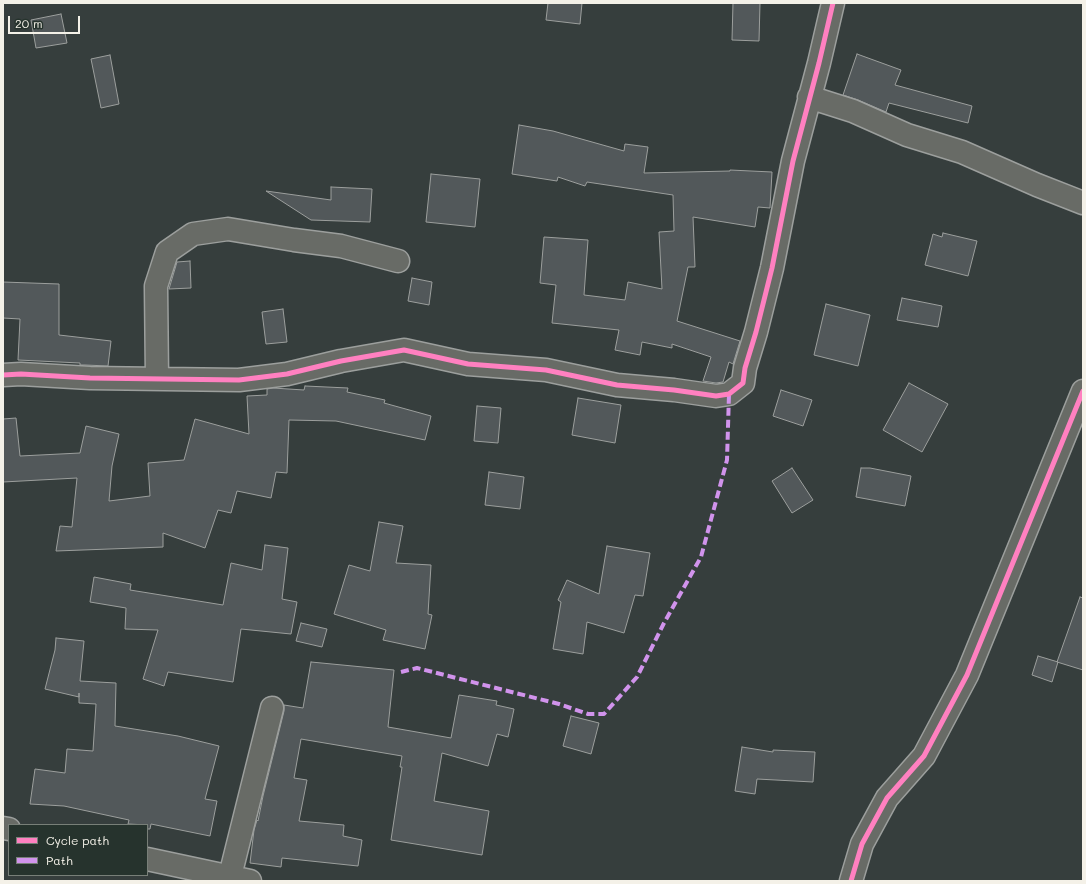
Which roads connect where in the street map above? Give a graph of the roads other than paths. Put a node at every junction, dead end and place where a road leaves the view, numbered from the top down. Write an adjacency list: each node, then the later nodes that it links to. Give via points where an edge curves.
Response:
1 (833, 3): 2 (street)
2 (809, 97): 3 (street, via 853,111 907,135 962,152); 6 (street, via 793,161 772,268 743,383 729,394 716,396 616,385 546,370 468,364 404,350 274,376 239,380)
3 (1083, 203)
4 (398, 261): 6 (street, via 341,246 228,228 193,234 167,252 156,286)
5 (3, 375): 6 (street)
6 (157, 379)
7 (1083, 391): 11 (street, via 967,675 924,756 887,798 862,844)
8 (272, 708): 10 (street)
9 (148, 859): 10 (street)
10 (240, 879)
11 (851, 881)

